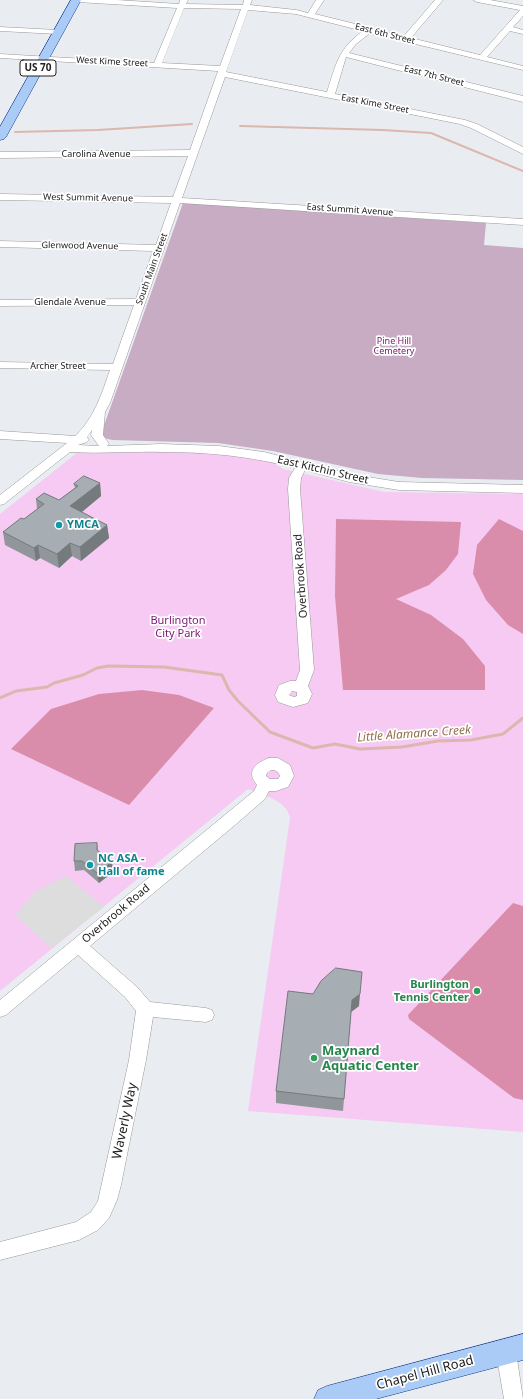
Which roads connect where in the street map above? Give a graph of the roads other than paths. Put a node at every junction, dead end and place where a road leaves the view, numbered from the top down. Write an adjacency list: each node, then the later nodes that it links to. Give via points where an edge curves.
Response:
1 (77, 0): 5 (street, East 6th Street); 13 (main road, US 70)
2 (320, 0): 9 (street)
3 (439, 0): 15 (street)
4 (477, 0): 7 (street)
5 (183, 3): 6 (street, East 6th Street); 20 (street)
6 (247, 4): 9 (street, East 6th Street); 22 (street, South Main Street)
7 (523, 8)
8 (523, 11): 10 (street)
9 (311, 16): 12 (street, East 6th Street)
10 (508, 28): 14 (street); 18 (street)
11 (0, 29): 13 (street)
12 (369, 30): 15 (street, East 6th Street); 16 (street, via 353,42)
13 (58, 32): 19 (main road, US 70)
14 (523, 32)
15 (406, 39): 18 (street, East 6th Street)
16 (344, 54): 23 (street, via 339,62); 24 (street, East 7th Street)
17 (0, 56): 19 (street, West Kime Street)
18 (482, 57): 21 (street, East 6th Street)
19 (44, 58): 20 (street, West Kime Street); 25 (main road, US 70)
20 (157, 64): 22 (street, West Kime Street)
21 (523, 68)
22 (222, 71): 23 (street, East Kime Street); 28 (street, South Main Street)
23 (330, 95): 27 (street, East Kime Street, via 468,124)
24 (523, 99)
25 (3, 124): 26 (main road, US 70)
26 (0, 137)
27 (523, 151)
28 (192, 153): 29 (street, Carolina Avenue); 31 (street, South Main Street)
29 (0, 155)
30 (0, 197): 31 (street, West Summit Avenue)
31 (176, 200): 32 (street, East Summit Avenue); 34 (street, South Main Street)
32 (523, 222)
33 (0, 244): 34 (street, Glenwood Avenue)
34 (159, 248): 36 (street, South Main Street)
35 (0, 302): 36 (street, Glendale Avenue)
36 (140, 302): 38 (street, South Main Street)
37 (0, 365): 38 (street, Archer Street)
38 (116, 367): 39 (street, South Main Street)
39 (100, 409): 41 (street, South Main Street); 42 (street, via 97,436)
40 (0, 435): 41 (street, East Kitchin Street)
41 (79, 439): 42 (street, East Kitchin Street); 43 (street, South Main Street)
42 (103, 444): 44 (street, East Kitchin Street)
43 (68, 448): 44 (street, East Kitchin Street); 47 (street, South Main Street)
44 (122, 449): 45 (street, East Kitchin Street, via 219,450 264,456)
45 (302, 466): 46 (street, East Kitchin Street, via 349,478 399,486); 48 (street, Overbrook Road, via 295,478 294,489 307,670)
46 (523, 489)
47 (0, 501)
48 (301, 687)
49 (266, 784): 50 (street, Overbrook Road, via 260,795)
50 (79, 946): 51 (street, via 131,992); 52 (street, Overbrook Road)
51 (145, 1009): 53 (street); 54 (street, Waverly Way, via 143,1034 106,1205 98,1218 79,1231)
52 (0, 1010)
53 (206, 1015)
54 (0, 1251)
55 (514, 1349): 56 (main road, Chapel Hill Road); 57 (street)
56 (328, 1399)
57 (514, 1399)

